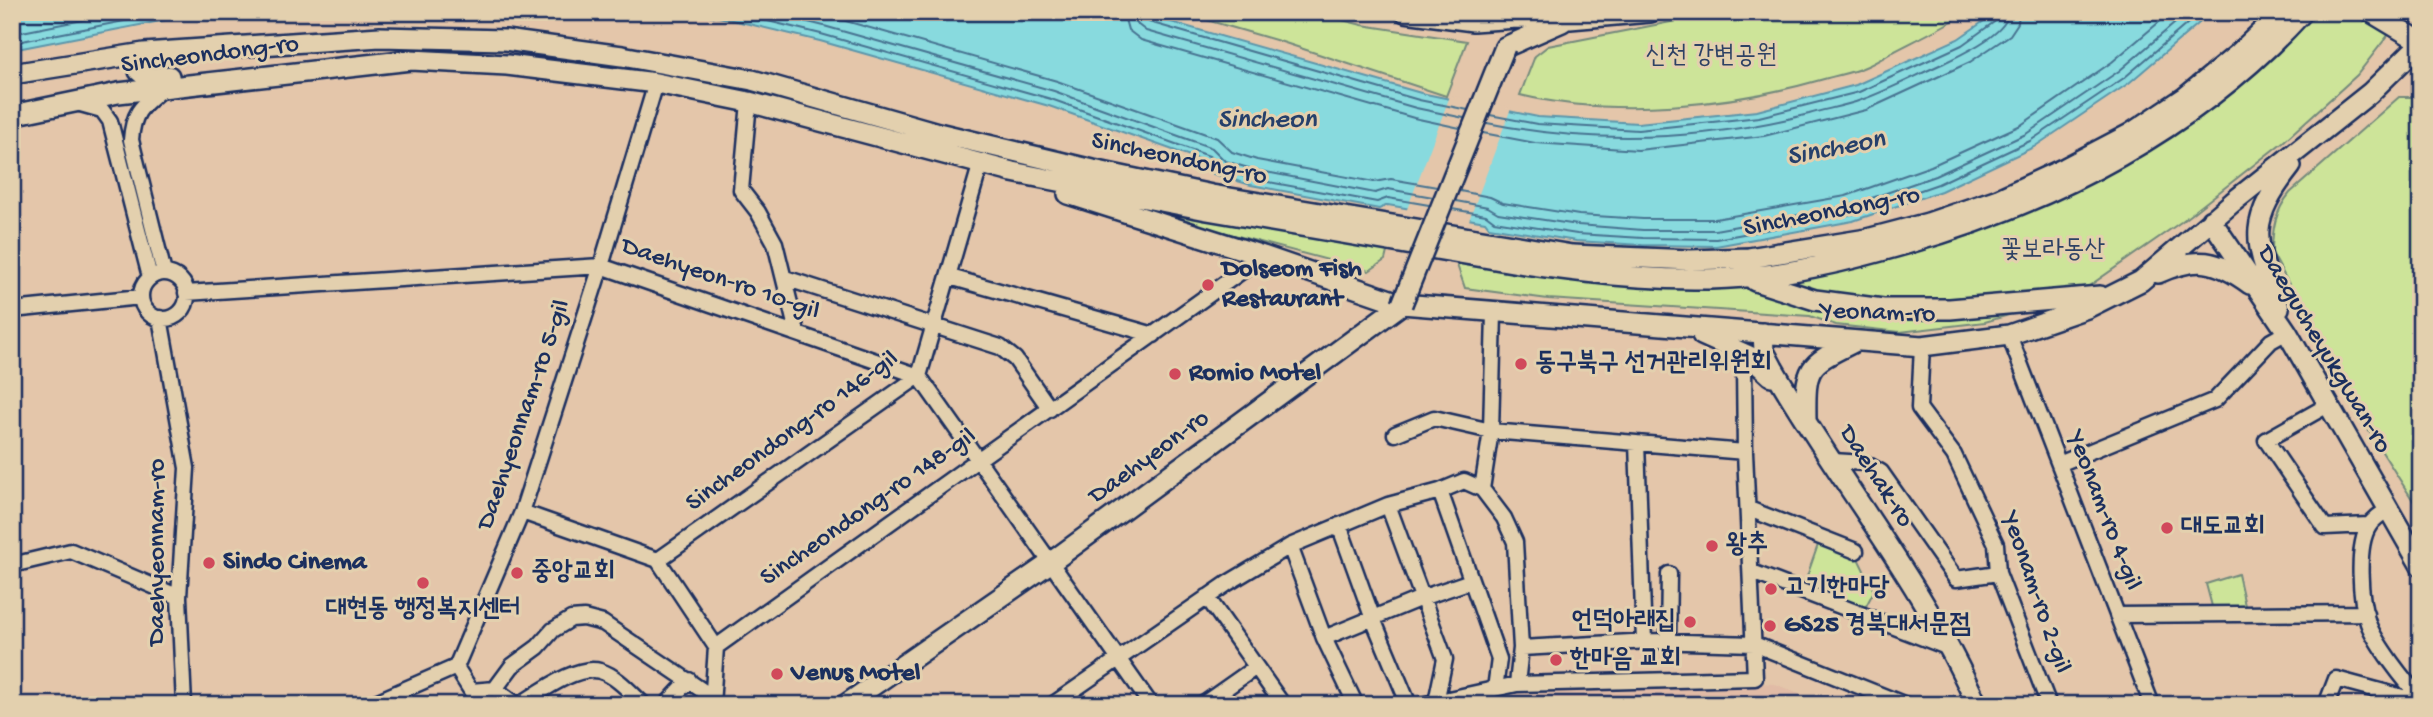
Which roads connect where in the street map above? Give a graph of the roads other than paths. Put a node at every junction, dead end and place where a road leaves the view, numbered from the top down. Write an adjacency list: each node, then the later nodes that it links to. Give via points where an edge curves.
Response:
1 (1650, 12): 6 (main road)
2 (2282, 12): 25 (main road, Sincheondong-ro, via 2184,98 2130,134 2065,168 1998,200 1928,223)
3 (2303, 12): 25 (main road, Sincheondong-ro, via 2215,93 2168,127 2066,186 1911,243 1805,269)
4 (2371, 12): 10 (main road)
5 (1420, 13): 9 (main road)
6 (1613, 14): 8 (main road)
7 (1518, 15): 8 (main road); 9 (main road); 11 (main road)
8 (1570, 19): 11 (main road)
9 (1473, 21): 11 (main road, via 1486,29)
10 (2421, 42): 20 (main road, Yeonam-ro, via 2370,93)
11 (1500, 51): 34 (main road, bridge)
12 (144, 53): 13 (main road, via 139,71 155,78 296,61); 14 (main road, Sincheondong-ro); 25 (main road, Sincheondong-ro, via 380,37 505,40 740,78 1080,167 1310,213 1572,255)
13 (411, 60): 15 (main road, Sincheondong-ro, via 507,65); 16 (main road, Sincheondong-ro)
14 (12, 74)
15 (656, 83): 18 (main road, Sincheondong-ro); 24 (street, Daehyeonnam-ro 5-gil)
16 (164, 88): 17 (main road, Sincheondong-ro); 26 (street, via 138,111 131,140)
17 (72, 102): 19 (main road, Sincheondong-ro); 26 (street, via 102,110 110,121)
18 (749, 102): 21 (main road, Sincheondong-ro); 28 (street, via 741,190 775,243)
19 (12, 116)
20 (2312, 140): 22 (main road, Yeonam-ro); 41 (main road, via 2272,191 2258,226 2261,256)
21 (981, 166): 23 (main road, Yeonam-ro); 25 (main road, Sincheondong-ro, via 1560,270 1673,278); 27 (street, Sincheondong-ro 146-gil)
22 (2211, 220): 29 (main road, Yeonam-ro); 30 (main road, Daegucheyukgwan-ro)
23 (1263, 256): 34 (main road, Yeonam-ro); 43 (street, Sincheondong-ro 148-gil)
24 (601, 266): 31 (street, Daehyeon-ro 10-gil); 40 (street, Daehyeon-ro 10-gil); 66 (street, Daehyeonnam-ro 5-gil)
25 (1752, 267): 32 (main road, via 1755,281 1815,300 1883,309 1950,309)
26 (157, 275): 31 (street, via 178,277); 33 (street)
27 (950, 277): 38 (street, Sincheondong-ro 146-gil); 43 (street)
28 (785, 278): 38 (street, Sincheondong-ro 146-gil); 40 (street)
29 (2141, 281): 30 (main road, via 2198,261 2223,268); 32 (main road, Yeonam-ro)
30 (2259, 291): 41 (main road, Daegucheyukgwan-ro)
31 (186, 293): 37 (street, via 181,311)
32 (2112, 295): 44 (main road, Yeonam-ro)
33 (141, 297): 35 (street); 37 (street, via 147,311)
34 (1402, 304): 36 (main road, Yeonam-ro); 72 (main road, Daehyeon-ro)
35 (12, 310)
36 (1494, 313): 39 (main road, Yeonam-ro); 54 (street)
37 (160, 318): 79 (street, Daehyeonnam-ro, via 187,468)
38 (934, 327): 48 (street, Sincheondong-ro 146-gil); 52 (street, Sincheondong-ro 146-gil, via 1009,352)
39 (1684, 328): 42 (main road, Yeonam-ro); 47 (main road)
40 (797, 332): 48 (street, Daehyeon-ro 10-gil)
41 (2287, 332): 51 (main road, Daegucheyukgwan-ro); 60 (street, via 2271,341 2214,400)
42 (1763, 333): 45 (main road, Yeonam-ro); 49 (main road, Daehak-ro, via 1764,351)
43 (1154, 334): 52 (street, Sincheondong-ro 148-gil)
44 (2009, 335): 46 (main road, Yeonam-ro); 60 (street, Yeonam-ro 4-gil)
45 (1856, 341): 46 (main road, Yeonam-ro); 53 (main road, via 1809,371)
46 (1922, 346): 76 (street, Yeonam-ro 2-gil, via 1919,408 1954,455 1996,544)
47 (1733, 348): 49 (main road); 50 (street, via 1744,366)
48 (919, 376): 58 (street); 71 (street, Sincheondong-ro 146-gil)
49 (1776, 381): 50 (street, via 1752,380); 53 (main road, Daehak-ro)
50 (1745, 388): 57 (street)
51 (2328, 405): 65 (main road, Daegucheyukgwan-ro); 67 (street, via 2266,440 2325,527)
52 (1050, 409): 58 (street, Sincheondong-ro 148-gil)
53 (1806, 419): 59 (main road, Daehak-ro)
54 (1491, 431): 55 (street, via 1434,418); 56 (street); 61 (street)
55 (1395, 433)
56 (1637, 443): 57 (street); 86 (street)
57 (1745, 452): 64 (street)
58 (979, 460): 72 (street); 89 (street, Sincheondong-ro 148-gil)
59 (1833, 461): 76 (street, via 1865,463 1881,472 1956,579); 91 (main road, Daehak-ro)
60 (2059, 464): 83 (street, Yeonam-ro 4-gil)
61 (1482, 489): 62 (street, via 1464,481); 90 (street, via 1515,542)
62 (1440, 491): 63 (street); 78 (street)
63 (1388, 505): 68 (street); 81 (street)
64 (1749, 509): 70 (street); 75 (street)
65 (2389, 509): 67 (street); 74 (main road, Daegucheyukgwan-ro)
66 (522, 512): 71 (street); 93 (street, Daehyeonnam-ro 5-gil)
67 (2369, 525): 82 (street, via 2361,575)
68 (1339, 526): 69 (street); 84 (street)
69 (1290, 546): 80 (street); 85 (street)
70 (1857, 551)
71 (658, 560): 89 (street)
72 (1050, 563): 92 (street); 109 (main road, Daehyeon-ro)
73 (12, 565): 79 (street, via 71,551)
74 (2421, 566)
75 (1752, 572): 88 (street); 91 (street)
76 (1998, 573): 119 (street, Yeonam-ro 2-gil)
77 (1669, 574): 87 (street)
78 (1471, 581): 81 (street); 97 (street, via 1499,659)
79 (179, 597): 103 (street, Daehyeonnam-ro)
80 (1208, 597): 92 (street); 94 (street)
81 (1424, 597): 84 (street); 102 (street, via 1445,659)
82 (2367, 614): 83 (street); 100 (street, via 2388,656)
83 (2117, 615): 120 (street, Yeonam-ro 4-gil)
84 (1373, 619): 85 (street); 115 (street)
85 (1324, 638): 114 (street)
86 (1644, 641): 87 (street); 90 (street)
87 (1668, 641): 88 (street)
88 (1754, 644): 96 (street, via 1755,678); 117 (street)
89 (716, 647): 101 (street)
90 (1521, 648): 96 (street)
91 (1949, 648): 118 (main road, Daehak-ro)
92 (1118, 658): 110 (street); 111 (street)
93 (456, 667): 99 (street); 104 (street)
94 (1256, 667): 112 (street); 113 (street)
95 (689, 680): 98 (street, via 603,624 584,618 571,619 553,631 512,666); 101 (street); 108 (street)
96 (1517, 684): 97 (street)
97 (1495, 688): 102 (street)
98 (495, 689): 99 (street); 106 (street)
99 (471, 691): 105 (street)
100 (2421, 700): 121 (street, via 2336,679)
101 (712, 701)
102 (1436, 702): 116 (street)
103 (184, 705)
104 (369, 705)
105 (480, 705)
106 (518, 705): 107 (street, via 586,669 601,671 619,682)
107 (644, 705)
108 (666, 705)
109 (845, 705)
110 (1052, 705)
111 (1151, 705)
112 (1202, 705)
113 (1283, 705)
114 (1356, 705)
115 (1409, 705)
116 (1421, 705)
117 (1906, 705)
118 (1977, 705)
119 (2049, 705)
120 (2152, 705)
121 (2326, 705)

